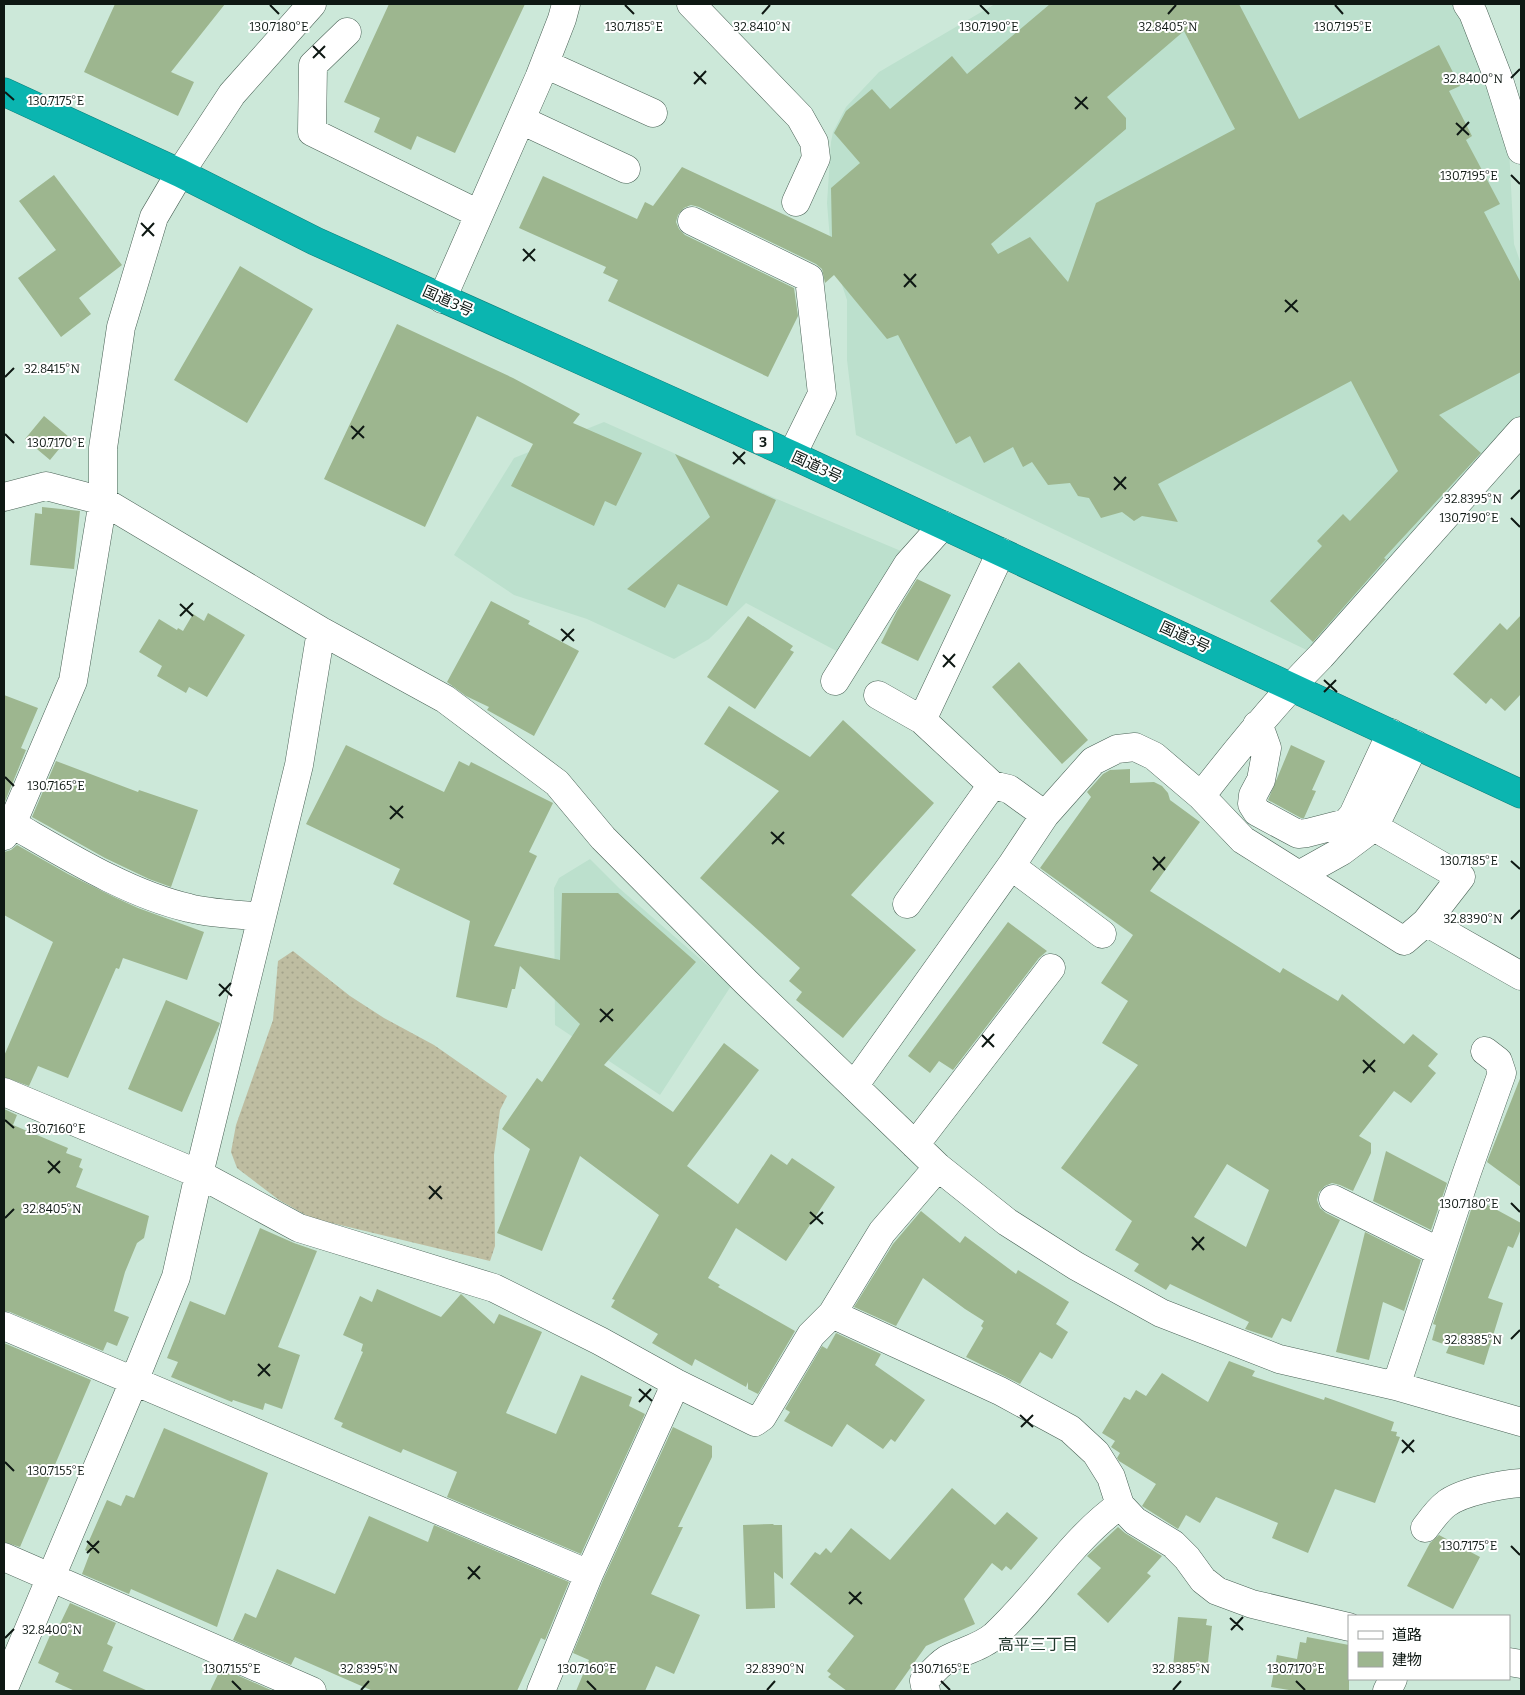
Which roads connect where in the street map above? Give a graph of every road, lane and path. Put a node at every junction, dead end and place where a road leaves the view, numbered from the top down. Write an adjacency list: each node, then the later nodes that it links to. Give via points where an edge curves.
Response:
1 (312, 4): 12 (street, via 232,94)
2 (566, 4): 6 (street)
3 (692, 4): 13 (street, via 800,117 814,142 816,158)
4 (1467, 4): 10 (street, via 1499,80)
5 (347, 32): 14 (street, via 313,65 312,132)
6 (545, 64): 8 (street); 9 (street)
7 (4, 92): 12 (highway, 国道3号 / 3)
8 (653, 113)
9 (521, 120): 11 (street); 14 (street)
10 (1521, 150)
11 (626, 169)
12 (180, 174): 16 (highway, 国道3号 / 3); 20 (street, via 154,217 121,327 103,448)
13 (796, 202)
14 (479, 214): 16 (street)
15 (692, 221): 18 (street, via 809,278 822,394)
16 (442, 299): 18 (highway, 国道3号 / 3)
17 (1521, 431): 25 (street)
18 (792, 455): 21 (highway, 国道3号 / 3)
19 (4, 497): 20 (street, via 46,486)
20 (103, 500): 23 (street); 35 (street, via 73,681)
21 (943, 526): 22 (highway, 国道3号 / 3); 24 (street, via 908,564)
22 (1001, 552): 25 (highway, 国道3号 / 3); 27 (street)
23 (321, 632): 39 (street, via 298,765); 45 (street, via 445,699 557,783 603,838)
24 (835, 681)
25 (1291, 686): 28 (street); 29 (highway, 国道3号 / 3)
26 (878, 695): 27 (street)
27 (922, 720): 30 (street)
28 (1257, 725): 29 (street, via 1267,748 1252,804 1257,812 1298,834 1346,823); 32 (street)
29 (1403, 739): 31 (highway, 国道3号 / 3); 34 (street)
30 (992, 785): 33 (street, via 1009,789); 38 (street)
31 (1521, 794)
32 (1201, 796): 33 (street, via 1154,756 1135,747 1117,749 1093,761); 37 (street, via 1242,840)
33 (1045, 815): 36 (street)
34 (1374, 827): 37 (street, via 1342,851); 40 (street, via 1461,877)
35 (8, 830): 39 (street, via 150,896 190,909)
36 (1011, 866): 41 (street); 45 (street)
37 (1299, 875): 40 (street, via 1404,941)
38 (907, 904)
39 (261, 917): 49 (street)
40 (1426, 922): 43 (street)
41 (1102, 934)
42 (1051, 968): 47 (street)
43 (1521, 976)
44 (1485, 1051): 51 (street, via 1498,1061 1502,1073)
45 (854, 1086): 47 (street)
46 (4, 1092): 49 (street)
47 (915, 1145): 48 (street)
48 (938, 1167): 52 (street, via 882,1232); 56 (street, via 1007,1222 1076,1266 1161,1313 1279,1359)
49 (199, 1174): 54 (street, via 176,1277); 55 (street, via 298,1228 494,1288)
50 (1333, 1199): 51 (street)
51 (1440, 1252): 56 (street)
52 (832, 1314): 55 (street, via 811,1335 762,1417 755,1422); 59 (street, via 1000,1391 1070,1429 1096,1453 1111,1478)
53 (4, 1326): 54 (street)
54 (134, 1381): 62 (street); 63 (street)
55 (676, 1383): 62 (street)
56 (1396, 1386): 57 (street)
57 (1521, 1422)
58 (1521, 1483): 60 (street, via 1473,1492 1446,1503)
59 (1120, 1504): 64 (street, via 1135,1521 1173,1544 1217,1592 1252,1604); 68 (street, via 1092,1528 992,1638 945,1661 924,1680)
60 (1425, 1528)
61 (4, 1557): 63 (street)
62 (589, 1574): 67 (street)
63 (50, 1577): 65 (street); 66 (street)
64 (1348, 1627)
65 (4, 1688)
66 (312, 1691)
67 (541, 1691)
68 (926, 1691)

